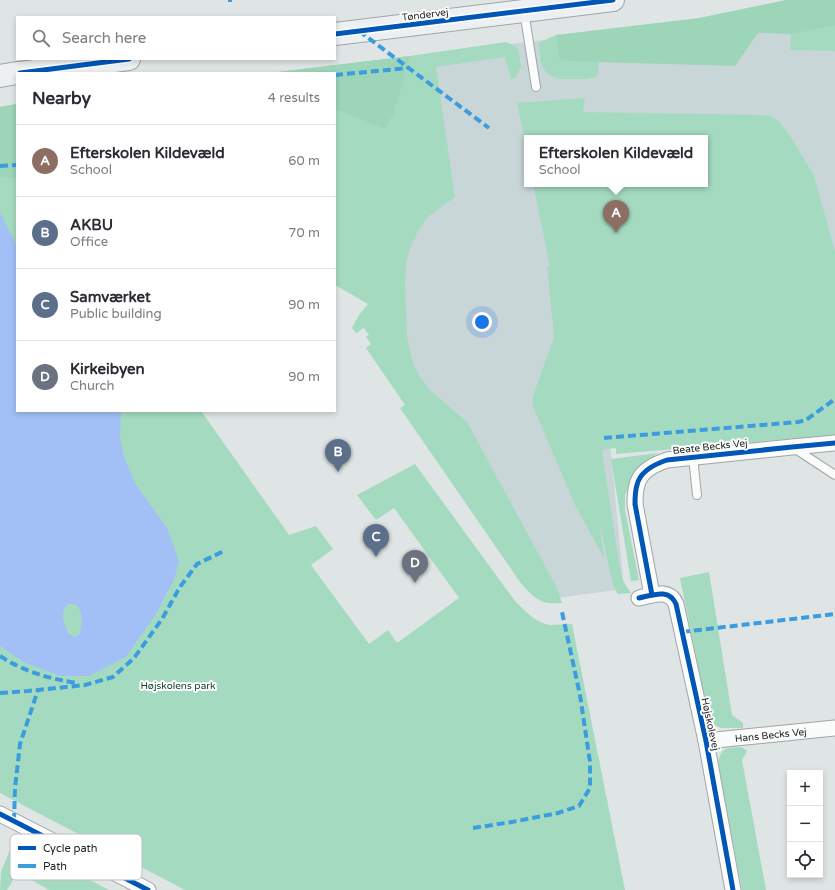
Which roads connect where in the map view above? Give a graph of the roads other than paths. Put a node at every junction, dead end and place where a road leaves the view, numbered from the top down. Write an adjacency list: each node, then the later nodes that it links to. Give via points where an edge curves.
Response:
1 (613, 0): 2 (street, Tøndervej)
2 (524, 11): 3 (street, Tøndervej); 8 (lane)
3 (336, 34)
4 (121, 60): 5 (street)
5 (28, 72)
6 (16, 73): 7 (street)
7 (0, 76)
8 (536, 88)
9 (835, 443): 10 (street, Beate Becks Vej)
10 (792, 447): 11 (street, Beate Becks Vej); 12 (lane)
11 (692, 457): 13 (lane); 14 (street, Beate Becks Vej, via 657,463 637,484 635,504)
12 (835, 475)
13 (697, 495)
14 (645, 596): 16 (street, Højskolevej, via 666,594 674,599)
15 (835, 728): 16 (street, Hans Becks Vej)
16 (706, 741): 21 (street, Højskolevej)
17 (1, 818): 18 (street)
18 (33, 834)
19 (127, 880): 20 (street)
20 (145, 889)
21 (733, 890)

